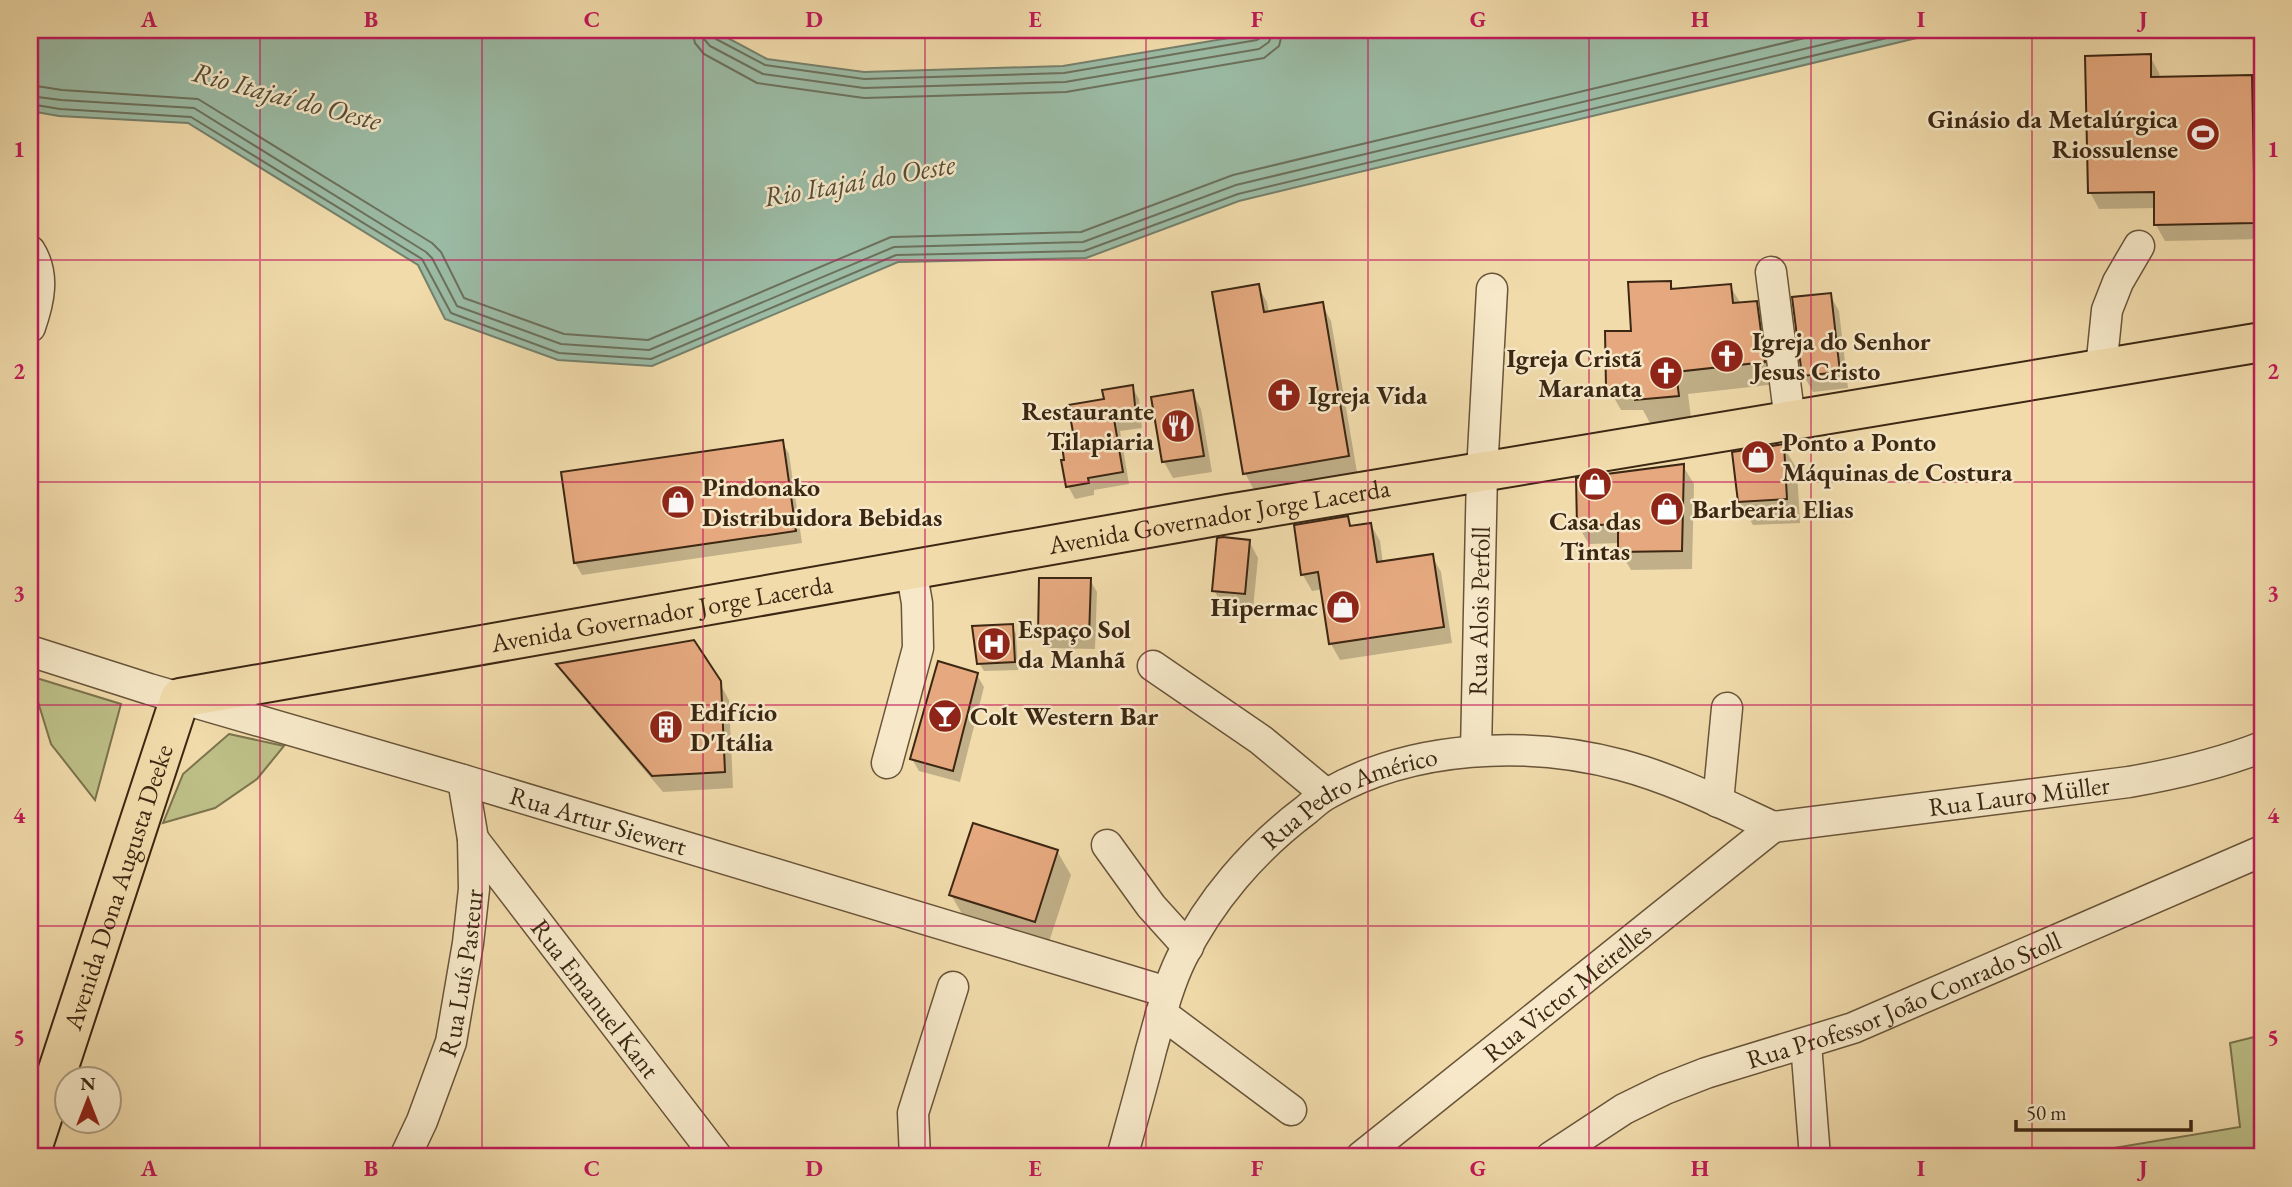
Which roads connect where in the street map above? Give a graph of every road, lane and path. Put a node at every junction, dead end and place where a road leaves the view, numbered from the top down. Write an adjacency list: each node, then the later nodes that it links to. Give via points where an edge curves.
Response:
1 (2139, 246): 7 (street, via 2107,310)
2 (30, 251): 5 (street, via 40,289)
3 (1771, 272): 8 (street)
4 (1492, 289): 9 (street, Rua Alois Perfoll)
5 (30, 327)
6 (2262, 342): 7 (main road, Avenida Governador Jorge Lacerda)
7 (2101, 369): 8 (main road, Avenida Governador Jorge Lacerda)
8 (1790, 421): 9 (main road, Avenida Governador Jorge Lacerda)
9 (1482, 472): 10 (main road, Avenida Governador Jorge Lacerda); 16 (street, Rua Alois Perfoll)
10 (911, 569): 13 (main road, Avenida Governador Jorge Lacerda); 17 (street, via 918,648)
11 (30, 651): 13 (street, Rua Artur Siewert)
12 (1153, 666): 19 (street, via 1261,740)
13 (180, 698): 18 (street, Rua Artur Siewert); 31 (main road, Avenida Dona Augusta Deeke)
14 (1727, 708): 20 (street)
15 (2262, 747): 21 (street, Rua Lauro Müller, via 2232,759 2129,782)
16 (1476, 751): 19 (street, Rua Pedro Américo, via 1421,759); 20 (street, Rua Pedro Américo, via 1576,755 1622,765)
17 (887, 763)
18 (463, 780): 22 (street, Rua Luís Pasteur); 27 (street, Rua Artur Siewert)
19 (1326, 794): 25 (street, Rua Pedro Américo, via 1256,852 1225,888)
20 (1718, 802): 21 (street, Rua Pedro Américo)
21 (1773, 827): 36 (street, Rua Victor Meirelles)
22 (473, 839): 32 (street, Rua Luís Pasteur, via 474,889 451,1042); 33 (street, Rua Emanuel Kant)
23 (1107, 845): 25 (street)
24 (2262, 851): 28 (street, Rua Professor João Conrado Stoll, via 1853,1028)
25 (1188, 947): 27 (street, Rua Pedro Américo)
26 (953, 987): 34 (street, via 913,1113)
27 (1164, 1002): 29 (street, Rua Artur Siewert); 35 (street, Rua Pedro Américo)
28 (1806, 1044): 30 (street, Rua Professor João Conrado Stoll, via 1665,1088 1624,1109); 38 (street)
29 (1291, 1110)
30 (1586, 1146): 37 (street, Rua Professor João Conrado Stoll)
31 (30, 1155)
32 (405, 1157)
33 (717, 1157)
34 (915, 1157)
35 (1122, 1157)
36 (1361, 1157)
37 (1551, 1157)
38 (1815, 1157)

